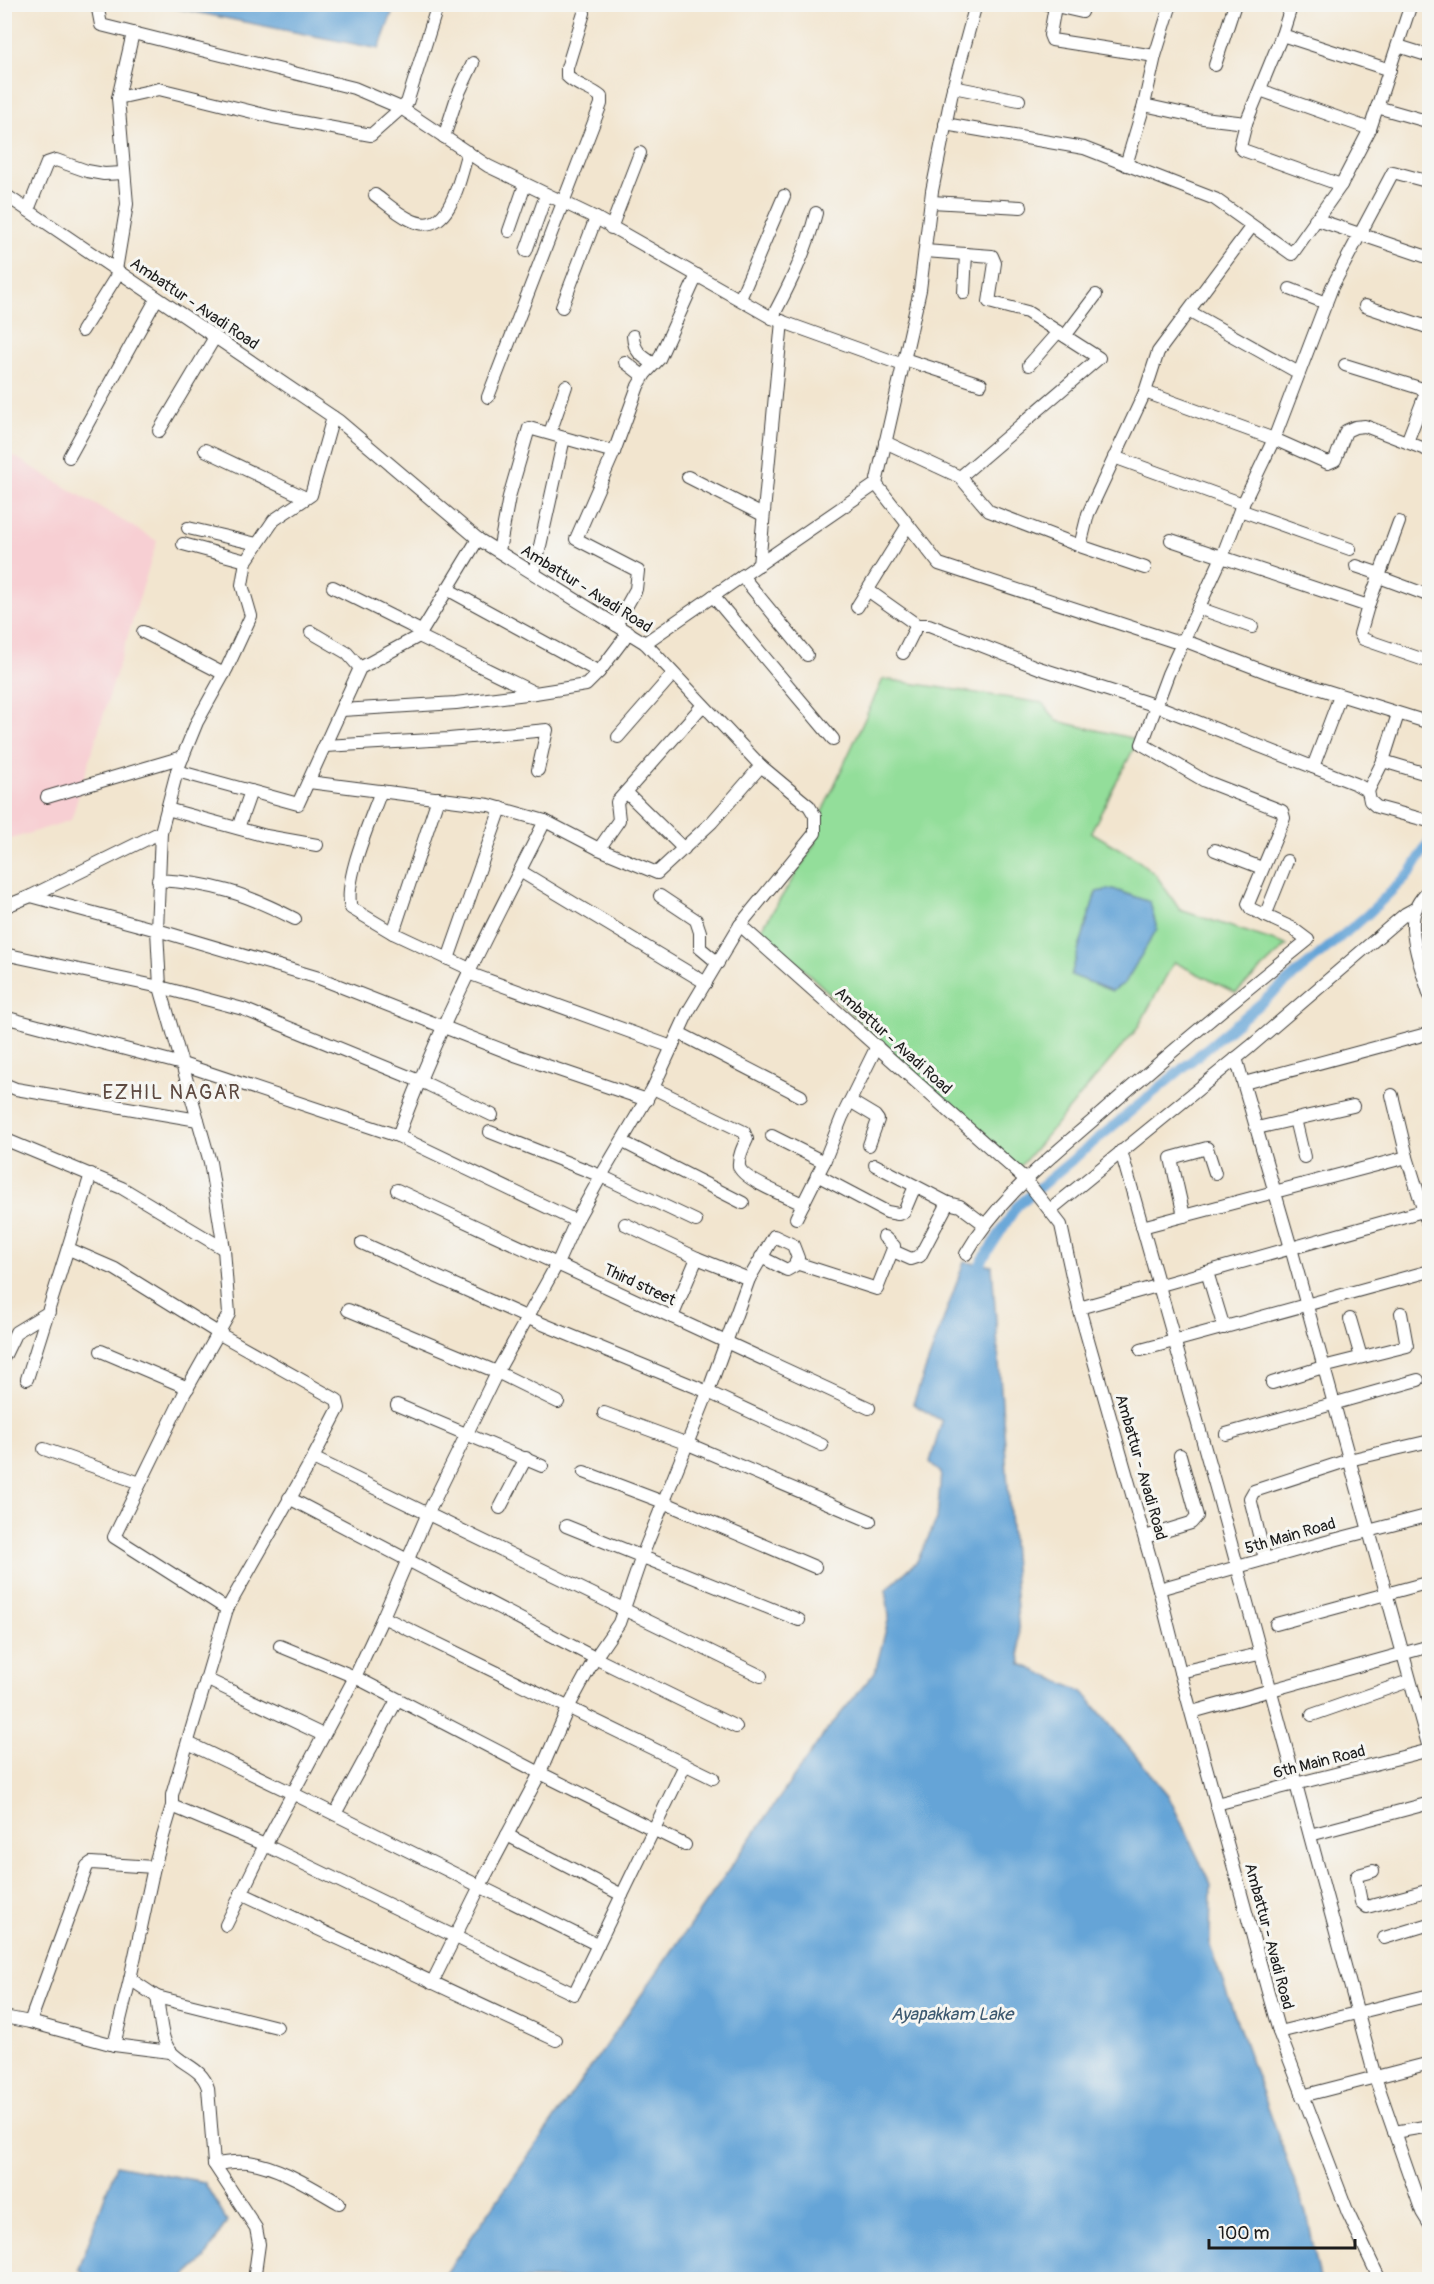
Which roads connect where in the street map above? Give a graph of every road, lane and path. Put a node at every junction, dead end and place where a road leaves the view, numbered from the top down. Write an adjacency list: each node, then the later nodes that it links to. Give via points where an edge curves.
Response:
1 (97, 4): 11 (street, via 101,25)
2 (438, 4): 25 (street, via 407,103)
3 (976, 4): 19 (street)
4 (1085, 4): 9 (street, via 1082,12)
5 (1171, 4): 14 (street)
6 (1235, 4): 17 (street)
7 (1292, 4): 12 (street)
8 (1411, 4): 13 (street)
9 (1051, 5): 14 (street, via 1052,40)
10 (584, 13): 43 (street, via 567,76 594,91 601,97 601,104)
11 (133, 33): 21 (street); 25 (street, via 354,88)
12 (1282, 35): 18 (street); 20 (street)
13 (1398, 46): 15 (street); 18 (street)
14 (1155, 56): 23 (street)
15 (1430, 56)
16 (473, 63): 30 (street)
17 (1215, 64)
18 (1390, 70): 24 (street)
19 (953, 87): 22 (street); 28 (street)
20 (1260, 90): 27 (street); 29 (street)
21 (118, 98): 25 (street, via 159,89 273,117 371,135); 34 (street)
22 (1019, 100)
23 (1144, 105): 27 (street); 33 (street)
24 (1377, 107): 26 (street); 29 (street)
25 (401, 108): 30 (street)
26 (1430, 122)
27 (1246, 123): 37 (street, via 1239,147 1243,150)
28 (945, 124): 33 (street, via 1084,148); 42 (street)
29 (1370, 129): 37 (street)
30 (444, 137): 31 (street)
31 (468, 152): 36 (street); 39 (street, via 450,206 433,224 408,219)
32 (639, 153): 50 (street)
33 (1126, 165): 49 (street, via 1215,199)
34 (124, 173): 45 (street, via 87,171 50,160); 57 (street, via 126,204)
35 (1430, 182): 52 (street, via 1393,172)
36 (525, 185): 40 (street); 51 (street)
37 (1341, 185): 48 (street)
38 (4, 194): 45 (street, Ambattur - Avadi Road)
39 (375, 195)
40 (546, 195): 43 (street); 53 (street)
41 (784, 196): 63 (street)
42 (931, 202): 44 (street); 54 (street)
43 (562, 203): 47 (street); 85 (street)
44 (1021, 207)
45 (28, 210): 57 (street, Ambattur - Avadi Road)
46 (816, 213): 68 (street, via 809,241)
47 (596, 218): 50 (street); 66 (street)
48 (1315, 219): 49 (street, via 1292,254); 52 (street)
49 (1252, 226): 67 (street)
50 (611, 228): 58 (street)
51 (508, 231)
52 (1358, 234): 56 (street); 64 (street)
53 (526, 251)
54 (925, 251): 55 (street); 75 (street)
55 (966, 254): 60 (street); 71 (street, via 992,256 995,262 989,302 1027,312)
56 (1430, 258)
57 (117, 271): 62 (street, Ambattur - Avadi Road); 70 (street)
58 (697, 274): 63 (street); 76 (street)
59 (1290, 289): 64 (street)
60 (964, 293)
61 (1096, 294): 71 (street)
62 (157, 298): 73 (street, Ambattur - Avadi Road); 96 (street)
63 (740, 299): 68 (street)
64 (1326, 303): 79 (street)
65 (1365, 306): 69 (street)
66 (562, 307)
67 (1190, 312): 79 (street); 84 (street, via 1158,352)
68 (777, 319): 75 (street); 103 (street)
69 (1430, 328)
70 (82, 331)
71 (1062, 334): 77 (street); 99 (street, via 1099,358)
72 (633, 336): 76 (street, via 640,355)
73 (215, 337): 86 (street, Ambattur - Avadi Road); 87 (street)
74 (625, 362): 80 (street)
75 (904, 362): 81 (street); 91 (street)
76 (654, 364): 80 (street)
77 (1029, 365)
78 (1345, 365): 83 (street)
79 (1299, 373): 90 (street)
80 (643, 376): 95 (street)
81 (981, 384)
82 (566, 386): 88 (street)
83 (1428, 386): 92 (street)
84 (1145, 392): 90 (street); 97 (street)
85 (488, 397)
86 (333, 417): 101 (street, via 311,495); 107 (street, Ambattur - Avadi Road)
87 (159, 431)
88 (549, 434): 89 (street); 113 (street, via 529,428 509,497)
89 (564, 438): 95 (street); 119 (street)
90 (1274, 439): 92 (street, via 1328,463 1335,460 1346,431 1355,427 1365,426); 102 (street)
91 (885, 442): 99 (street); 100 (street)
92 (1407, 442): 94 (street)
93 (205, 450): 101 (street)
94 (1430, 451)
95 (614, 452): 130 (street, via 576,539 638,572 636,589)
96 (69, 457)
97 (1114, 458): 102 (street); 111 (street, via 1088,514)
98 (688, 477): 103 (street)
99 (960, 477): 111 (street, via 990,511)
100 (876, 484): 105 (street); 116 (street)
101 (306, 498): 110 (street, via 274,520)
102 (1241, 507): 112 (street); 114 (street)
103 (763, 515): 116 (street)
104 (1399, 522): 121 (street)
105 (908, 525): 124 (street); 137 (street, via 939,564 1173,641)
106 (188, 528): 110 (street)
107 (478, 539): 113 (street, Ambattur - Avadi Road); 123 (street)
108 (1171, 540): 114 (street)
109 (183, 544): 115 (street)
110 (257, 544): 115 (street)
111 (1080, 546): 118 (street)
112 (1350, 549)
113 (499, 552): 119 (street, Ambattur - Avadi Road)
114 (1222, 557): 127 (street); 129 (street)
115 (246, 561): 144 (street, via 242,585 251,616)
116 (759, 565): 120 (street)
117 (1356, 566): 121 (street)
118 (1145, 568)
119 (534, 573): 130 (street, Ambattur - Avadi Road)
120 (742, 576): 125 (street); 140 (street)
121 (1380, 576): 126 (street); 127 (street)
122 (333, 587): 136 (street)
123 (447, 589): 136 (street); 143 (street)
124 (869, 591): 128 (street); 131 (street)
125 (712, 596): 138 (street); 154 (street)
126 (1430, 596)
127 (1368, 606): 141 (street, via 1360,634 1363,639)
128 (857, 608)
129 (1198, 608): 132 (street); 137 (street)
130 (616, 624): 135 (street, Ambattur - Avadi Road)
131 (917, 625): 139 (street); 149 (street, via 930,625 1040,668)
132 (1252, 627)
133 (143, 632): 144 (street)
134 (311, 632): 142 (street, via 347,653)
135 (628, 632): 138 (street, Ambattur - Avadi Road); 143 (street)
136 (420, 634): 142 (street); 146 (street)
137 (1183, 640): 147 (street); 149 (street)
138 (645, 643): 145 (street, Ambattur - Avadi Road)
139 (903, 653)
140 (807, 655)
141 (1430, 662)
142 (360, 668): 150 (street)
143 (599, 672): 146 (street, via 585,684)
144 (224, 674): 156 (street, via 197,722)
145 (673, 674): 148 (street, Ambattur - Avadi Road); 153 (street)
146 (535, 693): 150 (street, via 456,704)
147 (1340, 696): 151 (street); 159 (street)
148 (703, 705): 158 (street, Ambattur - Avadi Road); 167 (street)
149 (1157, 706): 159 (street); 181 (street, via 1142,744 1205,781 1282,811 1284,818)
150 (342, 710): 155 (street)
151 (1398, 714): 152 (street); 157 (street)
152 (1430, 723)
153 (618, 737)
154 (833, 739)
155 (325, 746): 160 (street, via 548,730); 163 (street)
156 (183, 758): 161 (street); 168 (street)
157 (1383, 761): 162 (street); 166 (street)
158 (761, 766): 178 (street); 191 (street, Ambattur - Avadi Road, via 809,806 816,828 809,842)
159 (1313, 767): 166 (street)
160 (538, 770)
161 (177, 771): 164 (street); 171 (street)
162 (1430, 775)
163 (309, 782): 164 (street, via 298,804); 165 (street)
164 (251, 791): 174 (street)
165 (381, 791): 169 (street); 193 (street, via 359,852 349,898 351,908)
166 (1368, 791): 172 (street, via 1372,805)
167 (626, 792): 177 (street, via 617,802 619,820); 178 (street)
168 (47, 797)
169 (438, 798): 170 (street); 193 (street)
170 (501, 808): 173 (street); 195 (street)
171 (167, 809): 174 (street); 175 (street)
172 (1425, 820)
173 (545, 821): 177 (street); 182 (street)
174 (238, 828): 176 (street)
175 (161, 832): 183 (street); 185 (street)
176 (317, 845)
177 (599, 849): 178 (street, via 657,873)
178 (684, 849)
179 (1215, 850): 181 (street)
180 (1287, 861): 189 (street)
181 (1262, 868): 189 (street, via 1248,904)
182 (520, 871): 197 (street); 198 (street)
183 (158, 880): 190 (street, via 208,884 229,890); 192 (street)
184 (1430, 888): 188 (street)
185 (31, 896): 187 (street); 192 (street)
186 (660, 896): 196 (street, via 696,920 700,948)
187 (4, 907)
188 (1416, 908): 200 (street, via 1413,926); 207 (street)
189 (1265, 916): 236 (street, via 1308,940 1171,1052)
190 (295, 920)
191 (741, 925): 196 (street); 205 (street, Ambattur - Avadi Road)
192 (156, 930): 199 (street); 202 (street, via 319,978)
193 (393, 933): 195 (street)
194 (4, 954): 199 (street)
195 (448, 959): 197 (street)
196 (718, 963): 198 (street)
197 (469, 971): 202 (street); 206 (street)
198 (706, 983): 203 (street)
199 (160, 987): 208 (street); 209 (street, via 243,1009)
200 (1430, 996)
201 (4, 1017): 208 (street)
202 (443, 1026): 209 (street); 212 (street, via 515,1055)
203 (679, 1033): 206 (street); 214 (street)
204 (1430, 1034): 210 (street)
205 (877, 1046): 215 (street); 236 (street, Ambattur - Avadi Road)
206 (672, 1047): 212 (street)
207 (1236, 1058): 210 (street); 227 (street)
208 (182, 1064): 219 (street); 222 (street)
209 (418, 1080): 217 (street); 222 (street)
210 (1244, 1083): 220 (street)
211 (4, 1084): 219 (street)
212 (650, 1094): 225 (street); 242 (street, via 744,1132 747,1139 741,1152 742,1173)
213 (1392, 1095): 229 (street)
214 (801, 1096)
215 (850, 1101): 226 (street, via 878,1120); 230 (street)
216 (1353, 1106): 218 (street)
217 (492, 1115)
218 (1295, 1119): 220 (street); 228 (street)
219 (198, 1120): 257 (street, via 210,1162)
220 (1257, 1128): 239 (street)
221 (490, 1132): 235 (street)
222 (399, 1136): 247 (street)
223 (772, 1136): 230 (street)
224 (4, 1138): 233 (street)
225 (623, 1142): 235 (street); 240 (street)
226 (869, 1145)
227 (1121, 1151): 243 (street); 251 (street)
228 (1304, 1157)
229 (1407, 1157): 239 (street); 244 (street)
230 (824, 1162): 234 (street)
231 (875, 1165): 237 (street)
232 (1215, 1173): 245 (street, via 1207,1149 1171,1158)
233 (91, 1174): 256 (street); 257 (street, via 122,1188)
234 (817, 1175): 237 (street, via 898,1214 904,1212); 242 (street)
235 (601, 1176): 247 (street); 248 (street)
236 (1027, 1181): 243 (street, Ambattur - Avadi Road); 250 (street)
237 (915, 1186): 241 (street)
238 (397, 1190): 263 (street, Third street)
239 (1275, 1192): 245 (street); 255 (street)
240 (743, 1203)
241 (948, 1203): 250 (street, via 960,1206); 258 (street, via 920,1256 911,1258)
242 (803, 1204): 246 (street)
243 (1050, 1210): 269 (street, Ambattur - Avadi Road, via 1060,1225)
244 (1427, 1210): 252 (street); 255 (street)
245 (1184, 1216): 251 (street)
246 (796, 1218)
247 (576, 1221): 263 (street)
248 (696, 1221)
249 (625, 1224): 261 (street)
250 (984, 1224): 259 (street)
251 (1142, 1227): 267 (street)
252 (1430, 1231)
253 (884, 1237): 258 (street, via 892,1243)
254 (362, 1243): 274 (street)
255 (1291, 1248): 264 (street); 268 (street)
256 (69, 1249): 271 (street); 277 (street, via 115,1269)
257 (224, 1249): 277 (street, via 229,1314)
258 (893, 1251): 262 (street, via 877,1289)
259 (966, 1254)
260 (761, 1257): 262 (street, via 787,1270); 262 (street, via 774,1236 793,1245); 266 (street)
261 (697, 1258): 266 (street); 273 (street)
262 (796, 1263)
263 (557, 1264): 273 (street, Third street); 274 (street)
264 (1207, 1272): 267 (street); 276 (street)
265 (1430, 1272): 268 (street)
266 (749, 1279): 278 (street)
267 (1159, 1286): 269 (street); 279 (street)
268 (1307, 1306): 276 (street); 284 (street)
269 (1079, 1308): 317 (street, Ambattur - Avadi Road)
270 (348, 1310): 285 (street)
271 (49, 1312): 282 (street, via 16,1332); 286 (street)
272 (1401, 1313): 283 (street, via 1407,1346)
273 (672, 1317): 278 (street, Third street)
274 (528, 1318): 285 (street); 290 (street)
275 (1350, 1319): 283 (street)
276 (1224, 1328): 279 (street)
277 (218, 1333): 289 (street); 303 (street, via 337,1400 339,1408)
278 (726, 1341): 290 (street); 294 (street, Third street)
279 (1174, 1341): 280 (street); 322 (street)
280 (1141, 1350)
281 (101, 1351): 289 (street)
282 (4, 1357)
283 (1361, 1357): 284 (street)
284 (1323, 1367): 288 (street); 293 (street)
285 (497, 1371): 291 (street); 296 (street)
286 (27, 1379)
287 (1418, 1380): 293 (street)
288 (1272, 1383)
289 (188, 1388): 308 (street)
290 (708, 1392): 299 (street); 300 (street)
291 (558, 1402)
292 (397, 1405): 296 (street)
293 (1334, 1405): 297 (street); 305 (street)
294 (869, 1408)
295 (604, 1413): 299 (street)
296 (466, 1433): 304 (street); 312 (street)
297 (1226, 1434)
298 (1430, 1441): 305 (street)
299 (688, 1444): 310 (street); 314 (street)
300 (822, 1444)
301 (44, 1449): 308 (street)
302 (1180, 1455): 317 (street, via 1197,1516)
303 (313, 1458): 309 (street); 312 (street)
304 (526, 1458): 306 (street); 311 (street)
305 (1349, 1460): 316 (street); 320 (street, via 1254,1491 1250,1498)
306 (542, 1466)
307 (584, 1472): 310 (street)
308 (140, 1483): 327 (street, via 114,1537)
309 (290, 1498): 319 (street); 327 (street)
310 (663, 1502): 318 (street); 321 (street)
311 (500, 1508)
312 (428, 1513): 319 (street); 326 (street)
313 (1430, 1515): 316 (street, 5th Main Road)
314 (870, 1521)
315 (566, 1526): 318 (street)
316 (1369, 1532): 320 (street, 5th Main Road); 325 (street)
317 (1145, 1538): 324 (street, Ambattur - Avadi Road)
318 (642, 1556): 326 (street); 329 (street)
319 (407, 1559): 328 (street); 335 (street)
320 (1265, 1559): 322 (street, 5th Main Road)
321 (815, 1567)
322 (1237, 1567): 324 (street, 5th Main Road); 333 (street)
323 (1430, 1582): 325 (street)
324 (1159, 1588): 336 (street, Ambattur - Avadi Road)
325 (1386, 1593): 330 (street); 334 (street)
326 (624, 1608): 335 (street, via 619,1623); 337 (street)
327 (227, 1609): 339 (street)
328 (383, 1617): 338 (street); 343 (street)
329 (799, 1620)
330 (1276, 1624)
331 (280, 1646): 338 (street)
332 (1430, 1646): 334 (street)
333 (1259, 1654): 336 (street); 341 (street)
334 (1403, 1655): 340 (street); 341 (street)
335 (595, 1658): 343 (street); 346 (street)
336 (1180, 1672): 344 (street, Ambattur - Avadi Road)
337 (761, 1676)
338 (354, 1677): 342 (street); 347 (street)
339 (206, 1679): 347 (street); 348 (street)
340 (1409, 1682): 345 (street); 349 (street)
341 (1271, 1690): 344 (street); 353 (street)
342 (397, 1700): 351 (street); 358 (street)
343 (568, 1708): 350 (street); 351 (street)
344 (1192, 1712): 356 (street, Ambattur - Avadi Road)
345 (1312, 1715)
346 (736, 1727)
347 (323, 1735): 354 (street)
348 (188, 1743): 354 (street); 357 (street)
349 (1429, 1751): 353 (street, 6th Main Road)
350 (685, 1765): 352 (street); 359 (street)
351 (540, 1773): 359 (street); 360 (street)
352 (713, 1778)
353 (1296, 1784): 356 (street, 6th Main Road); 361 (street)
354 (292, 1793): 358 (street); 362 (street)
355 (1430, 1803): 361 (street)
356 (1216, 1804): 383 (street, Ambattur - Avadi Road)
357 (171, 1806): 362 (street); 364 (street)
358 (335, 1814): 366 (street)
359 (654, 1830): 363 (street); 369 (street)
360 (507, 1835): 366 (street); 369 (street)
361 (1310, 1835): 379 (street)
362 (264, 1845): 368 (street); 372 (street)
363 (685, 1845)
364 (154, 1867): 375 (street); 381 (street, via 91,1863 87,1866)
365 (1373, 1871): 367 (street, via 1356,1877 1361,1902 1368,1907)
366 (480, 1886): 372 (street); 374 (street)
367 (1430, 1890)
368 (241, 1893): 371 (street); 376 (street)
369 (622, 1895): 374 (street)
370 (1430, 1924): 373 (street)
371 (226, 1925)
372 (455, 1937): 374 (street, via 574,1994); 376 (street)
373 (1384, 1938)
374 (598, 1945)
375 (130, 1979): 378 (street); 385 (street)
376 (432, 1983): 384 (street)
377 (1430, 1995): 379 (street)
378 (157, 1997): 382 (street); 386 (street)
379 (1358, 2012): 383 (street); 388 (street)
380 (4, 2017): 381 (street)
381 (30, 2022): 385 (street)
382 (277, 2027)
383 (1279, 2032): 389 (street, Ambattur - Avadi Road)
384 (556, 2040)
385 (114, 2045): 386 (street)
386 (170, 2052): 392 (street, via 205,2078)
387 (1430, 2063): 388 (street)
388 (1375, 2077): 389 (street); 391 (street)
389 (1302, 2096): 396 (street, Ambattur - Avadi Road, via 1348,2213)
390 (1430, 2126): 391 (street)
391 (1394, 2132): 394 (street)
392 (214, 2164): 393 (street, via 247,2162 269,2168); 395 (street, via 256,2228 259,2244)
393 (339, 2203)
394 (1430, 2225)
395 (254, 2280)
396 (1380, 2280)

